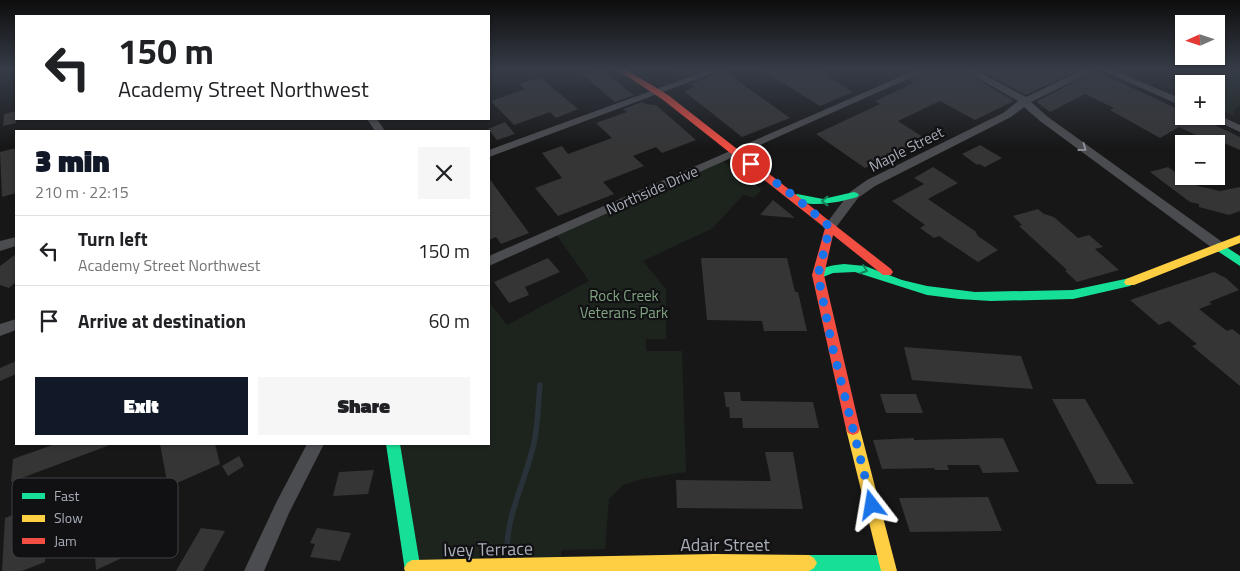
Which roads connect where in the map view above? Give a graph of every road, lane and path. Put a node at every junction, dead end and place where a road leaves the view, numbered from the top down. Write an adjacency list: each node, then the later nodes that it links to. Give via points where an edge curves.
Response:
1 (643, 96): 12 (street)
2 (661, 96): 11 (street)
3 (864, 96): 11 (street, Northside Drive)
4 (1018, 96): 6 (street)
5 (1036, 96): 6 (street, Maple Street)
6 (1025, 101): 7 (street, Maple Street); 8 (street)
7 (1008, 114): 8 (street, via 1023,113); 13 (street, Maple Street, via 887,174)
8 (1044, 119): 19 (street, one-way to 19)
9 (1225, 122): 10 (street)
10 (1240, 129)
11 (737, 153): 14 (street); 20 (street, Northside Drive)
12 (490, 154)
13 (854, 195): 14 (street, one-way to 14, via 823,202); 15 (street, Maple Street)
14 (795, 197): 15 (street)
15 (830, 227): 22 (street); 23 (street)
16 (1240, 239): 19 (street)
17 (15, 241): 18 (street)
18 (0, 246)
19 (1220, 247): 21 (street); 23 (street, via 1131,282 1076,294 1002,298 938,294)
20 (490, 261)
21 (1240, 262)
22 (818, 275): 23 (street, one-way to 23, via 846,266); 30 (street, via 844,395)
23 (909, 286)
24 (15, 324): 25 (street)
25 (0, 330)
26 (315, 445): 32 (street)
27 (393, 445): 31 (street, Ivey Terrace)
28 (564, 565): 29 (street, Adair Street); 31 (street, Ivey Terrace)
29 (714, 566): 30 (street, Adair Street)
30 (888, 567)
31 (412, 569)
32 (254, 571)

